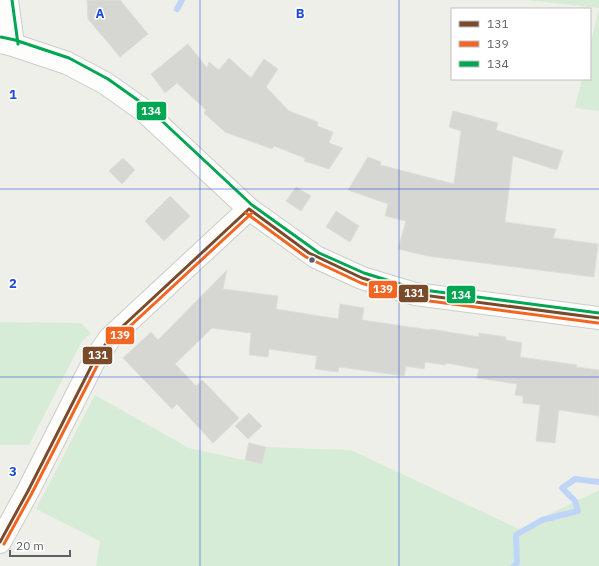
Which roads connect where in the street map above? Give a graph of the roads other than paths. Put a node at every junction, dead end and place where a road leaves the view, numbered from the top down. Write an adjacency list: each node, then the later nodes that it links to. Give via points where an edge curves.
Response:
1 (7, 0): 2 (street)
2 (7, 43): 3 (street, via 67,63 105,83 143,110)
3 (249, 209): 4 (street, via 309,253 362,278 415,294); 5 (street, via 110,338 94,359)
4 (599, 318)
5 (0, 542)

